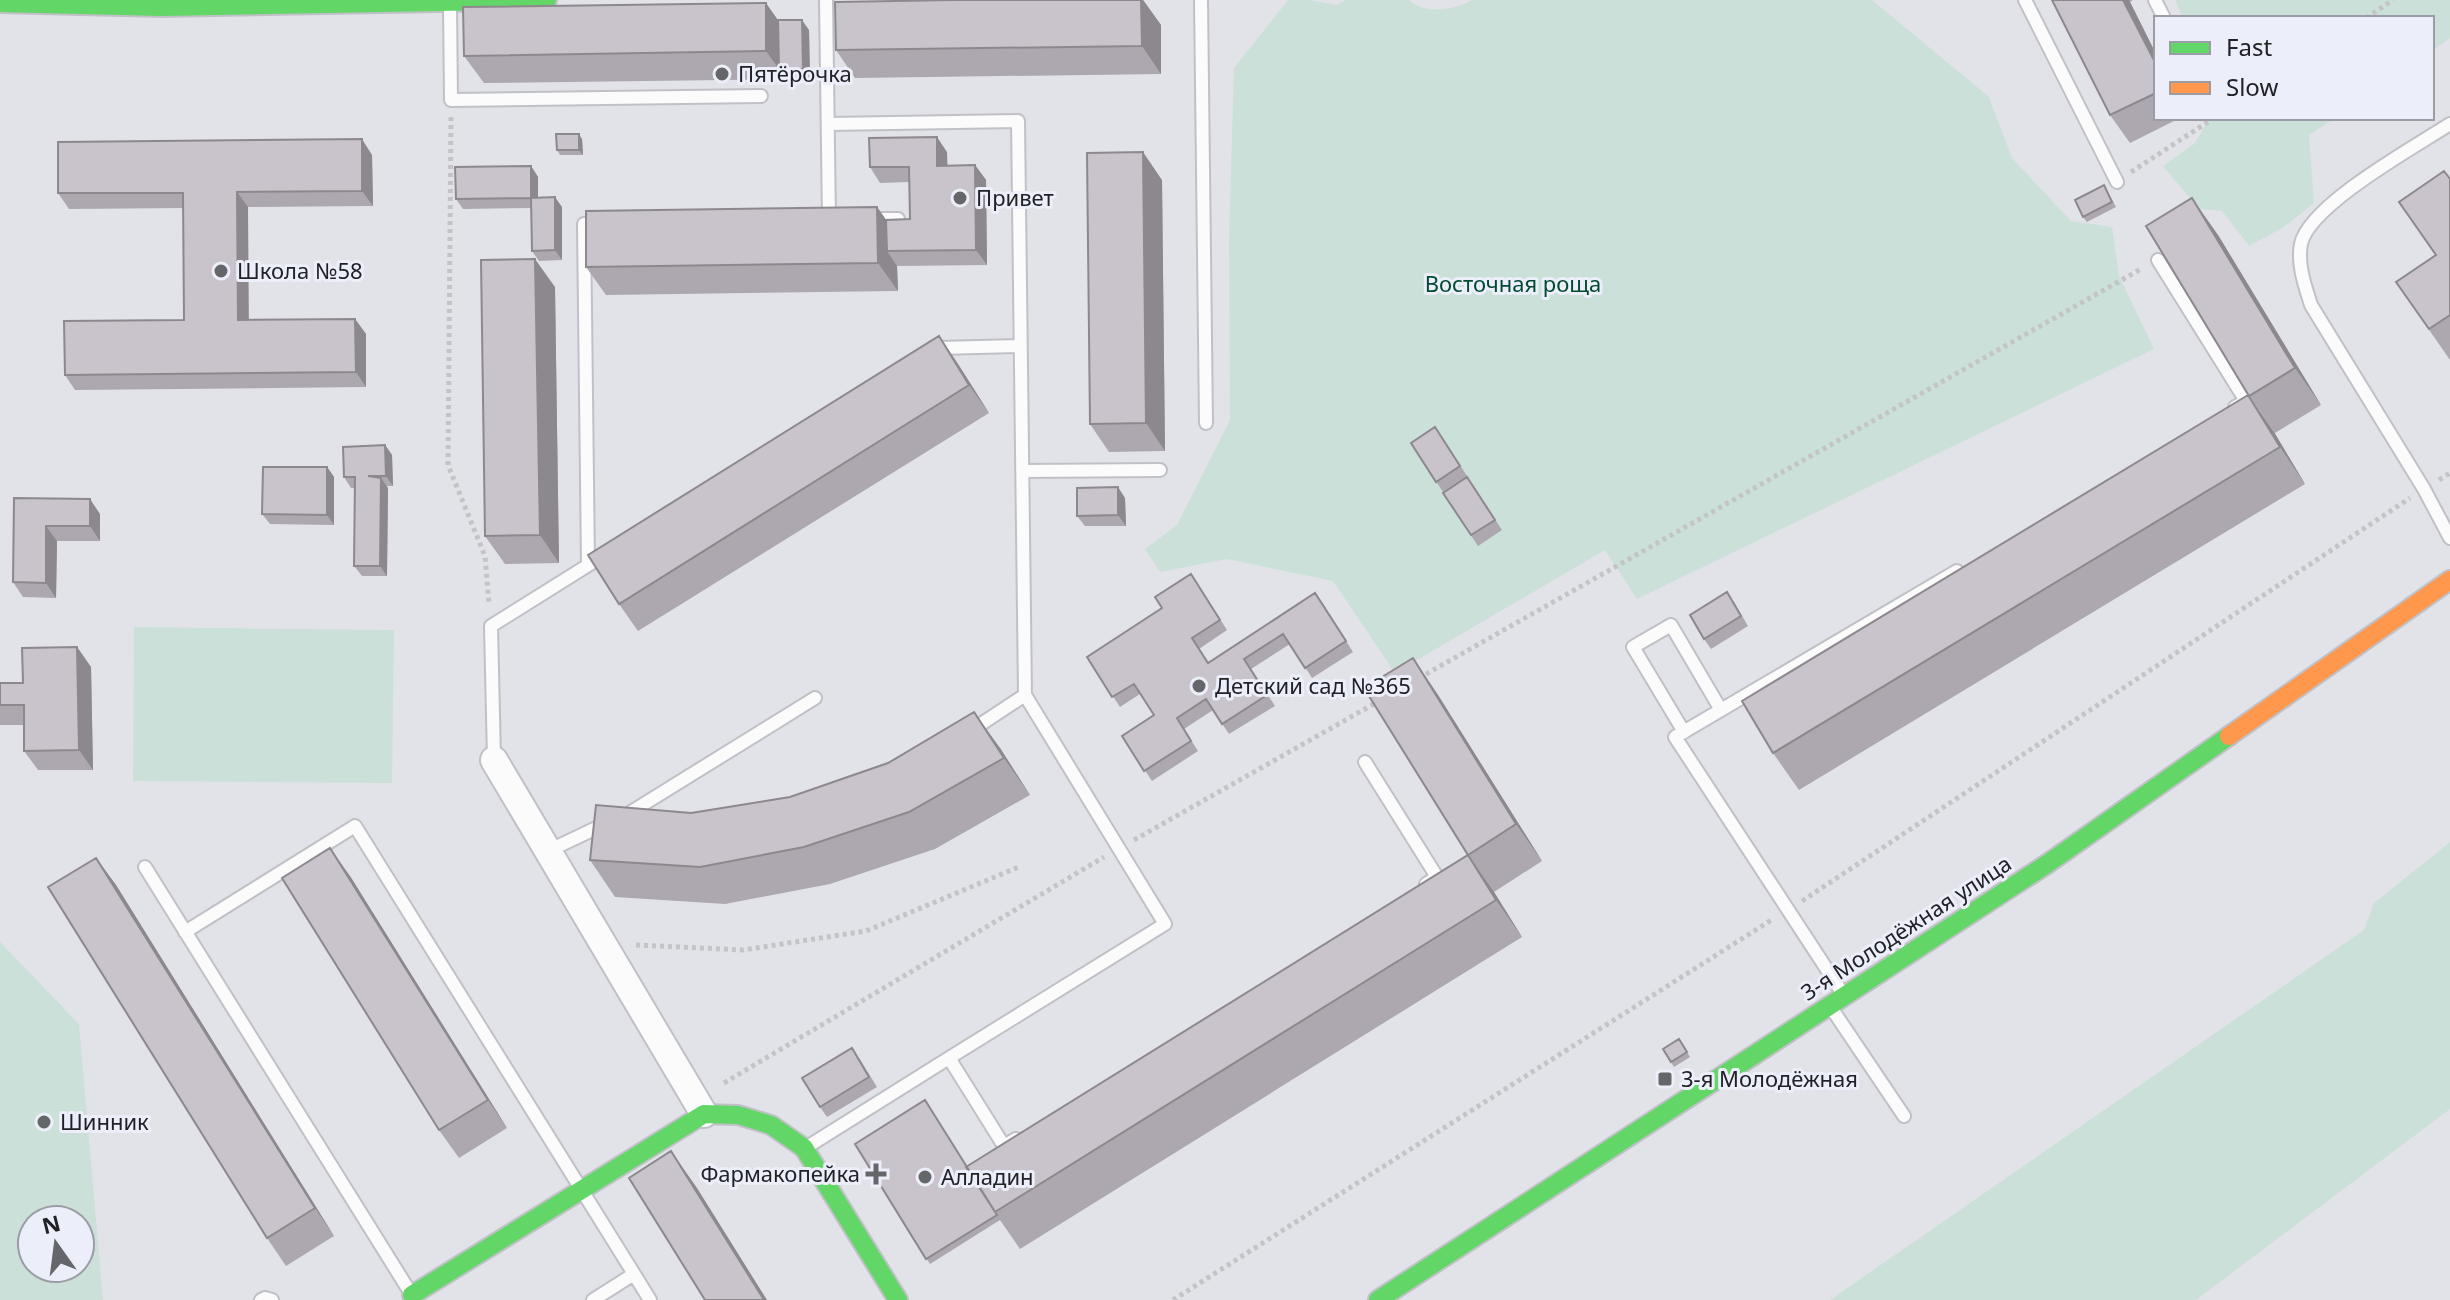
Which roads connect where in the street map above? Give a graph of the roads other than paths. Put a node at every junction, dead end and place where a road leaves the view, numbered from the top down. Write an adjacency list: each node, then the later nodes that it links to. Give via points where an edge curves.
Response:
1 (547, 0): 5 (main road)
2 (826, 0): 10 (lane)
3 (1201, 0): 23 (lane)
4 (2025, 0): 12 (lane)
5 (450, 1): 6 (main road); 9 (lane, via 451,100)
6 (274, 2): 8 (main road)
7 (0, 3): 8 (main road)
8 (162, 3)
9 (761, 96)
10 (828, 124): 15 (lane); 20 (lane, via 1018,121)
11 (2450, 124): 26 (lane, via 2338,198 2313,221 2301,243 2311,305)
12 (2117, 182)
13 (898, 219): 17 (lane)
14 (814, 220): 15 (lane)
15 (829, 220): 16 (lane)
16 (843, 220)
17 (857, 220)
18 (614, 223): 28 (lane, via 584,224)
19 (2158, 260): 22 (lane, via 2246,401)
20 (1020, 346): 21 (lane, via 938,348); 25 (lane)
21 (924, 356)
22 (2219, 417)
23 (1206, 423)
24 (1160, 470): 25 (lane)
25 (1022, 471): 31 (lane)
26 (2450, 538)
27 (615, 548): 28 (lane)
28 (588, 565): 36 (lane, via 491,626)
29 (1964, 567): 33 (lane)
30 (2450, 580): 44 (main road, 3-я Молодёжная улица, via 2047,864)
31 (1025, 695): 35 (lane); 45 (lane, via 1165,924)
32 (815, 698): 38 (lane)
33 (1721, 710): 34 (lane); 34 (lane, via 1671,625 1633,647)
34 (1684, 732): 44 (lane, via 1675,737 1788,910)
35 (961, 738)
36 (494, 760): 40 (street)
37 (1365, 762): 42 (lane, via 1437,877)
38 (631, 812): 39 (lane); 40 (lane)
39 (661, 814)
40 (548, 851): 46 (street)
41 (145, 867): 43 (lane)
42 (1410, 894)
43 (185, 932): 50 (lane, via 355,826); 52 (lane)
44 (1837, 1002): 47 (lane); 58 (main road, 3-я Молодёжная улица)
45 (949, 1058): 48 (lane, via 1004,1146); 49 (lane)
46 (700, 1107): 49 (main road, via 771,1125); 50 (main road)
47 (1904, 1116)
48 (1031, 1130)
49 (804, 1148): 57 (main road)
50 (582, 1190): 51 (lane); 52 (main road)
51 (634, 1274): 55 (lane); 56 (lane)
52 (408, 1298)
53 (261, 1300): 54 (lane)
54 (272, 1300)
55 (593, 1300)
56 (650, 1300)
57 (898, 1300)
58 (1378, 1300)

